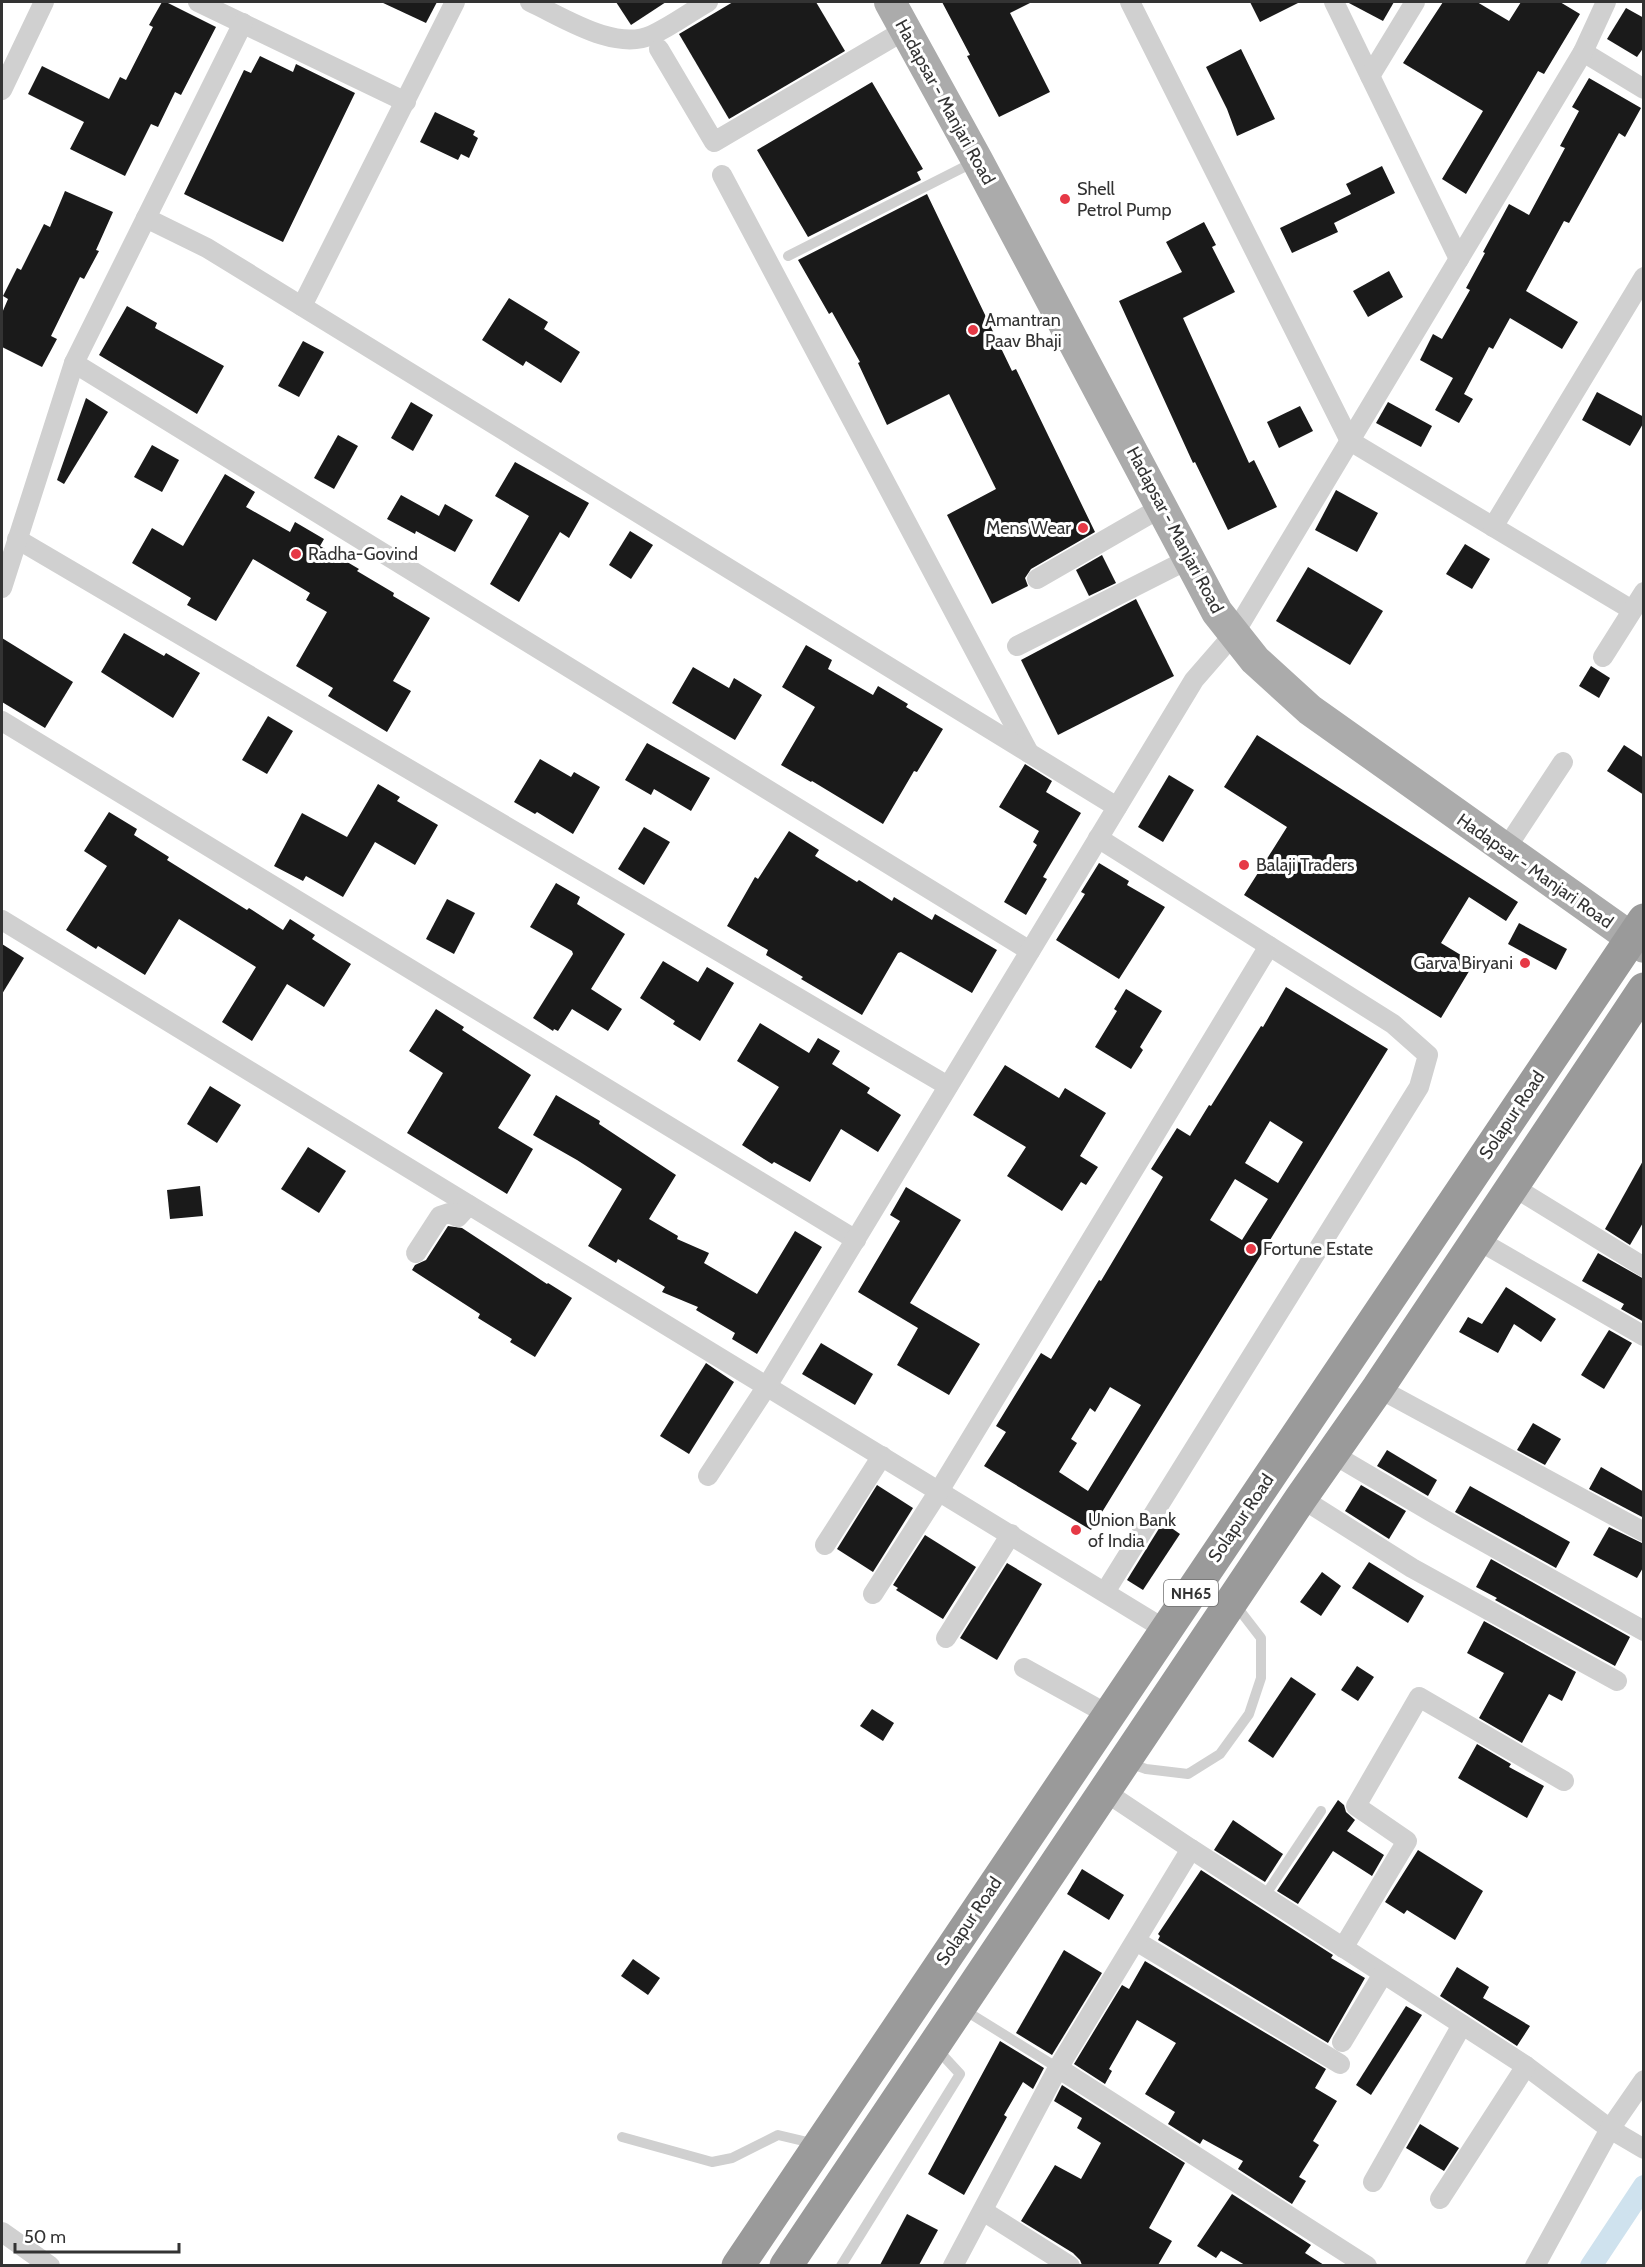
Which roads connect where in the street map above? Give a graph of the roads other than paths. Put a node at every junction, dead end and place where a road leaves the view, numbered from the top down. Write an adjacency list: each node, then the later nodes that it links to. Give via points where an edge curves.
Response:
1 (44, 2): 17 (street)
2 (198, 2): 11 (street)
3 (455, 2): 18 (street)
4 (530, 2): 5 (street, via 606,37 628,40 651,36)
5 (708, 2)
6 (890, 2): 12 (main road, Hadapsar - Manjari Road)
7 (1130, 2): 27 (street)
8 (1334, 2): 15 (street)
9 (1415, 2): 15 (street)
10 (1603, 3): 14 (street)
11 (243, 23): 18 (street); 21 (street)
12 (905, 30): 13 (street, via 714,142); 19 (main road, Hadapsar - Manjari Road)
13 (659, 49)
14 (1583, 52): 16 (street); 23 (street)
15 (1370, 76): 23 (street)
16 (1644, 89)
17 (2, 90)
18 (406, 102): 25 (street)
19 (977, 160): 22 (lane); 28 (main road, Hadapsar - Manjari Road)
20 (722, 176): 40 (street)
21 (146, 218): 25 (street, via 207,248); 26 (street)
22 (788, 256)
23 (1459, 259): 27 (street)
24 (1644, 277): 29 (street)
25 (302, 306): 40 (street)
26 (74, 363): 30 (street); 48 (street)
27 (1350, 441): 29 (street); 36 (street)
28 (1162, 507): 31 (main road, Hadapsar - Manjari Road); 32 (street)
29 (1494, 527): 35 (street)
30 (17, 539): 33 (street); 50 (street)
31 (1189, 559): 36 (main road, Hadapsar - Manjari Road, via 1217,612); 37 (street)
32 (1037, 579)
33 (2, 588)
34 (1644, 592): 35 (street)
35 (1632, 610): 38 (street)
36 (1234, 634): 42 (street, via 1194,680); 44 (main road, Hadapsar - Manjari Road, via 1255,660 1310,710)
37 (1017, 646)
38 (1603, 657)
39 (2, 721): 54 (street)
40 (1029, 753): 42 (street)
41 (1563, 762): 44 (street)
42 (1117, 807): 43 (street)
43 (1098, 838): 47 (street); 48 (street)
44 (1505, 850): 46 (main road, Hadapsar - Manjari Road)
45 (2, 920): 52 (street)
46 (1639, 935): 71 (highway, Solapur Road / NH65)
47 (1269, 946): 63 (street); 68 (street, via 1394,1024 1428,1055 1419,1087)
48 (1030, 951): 50 (street)
49 (1640, 1001): 51 (highway, NH65)
50 (948, 1086): 54 (street)
51 (1512, 1186): 53 (highway, NH65); 56 (street)
52 (469, 1205): 55 (street, via 458,1217 449,1213 441,1216); 58 (street)
53 (1476, 1239): 57 (street); 59 (highway, NH65)
54 (855, 1240): 58 (street)
55 (416, 1253)
56 (1644, 1267)
57 (1644, 1335)
58 (767, 1386): 61 (street); 62 (street)
59 (1378, 1388): 60 (highway, NH65); 65 (street)
60 (1331, 1453): 64 (highway, NH65); 72 (street)
61 (882, 1456): 63 (street); 67 (street)
62 (708, 1476)
63 (939, 1491): 66 (street); 69 (street)
64 (1301, 1498): 70 (highway, NH65); 75 (street, via 1412,1568)
65 (1644, 1532)
66 (1011, 1534): 68 (street); 73 (street)
67 (825, 1545)
68 (1106, 1592): 71 (street)
69 (873, 1594)
70 (1232, 1600): 77 (highway, NH65); 77 (lane, via 1261,1638 1261,1678 1249,1714 1220,1754 1188,1774 1146,1770)
71 (1166, 1630): 76 (highway, Solapur Road / NH65)
72 (1644, 1631)
73 (946, 1638)
74 (1024, 1668): 76 (street)
75 (1617, 1681)
76 (1109, 1715): 96 (highway, Solapur Road / NH65)
77 (1124, 1762): 79 (highway, NH65)
78 (1564, 1781): 84 (street, via 1419,1697 1356,1806 1407,1841)
79 (1104, 1791): 81 (street); 86 (highway, NH65)
80 (1321, 1811): 82 (lane)
81 (1191, 1850): 82 (street); 83 (street)
82 (1264, 1897): 84 (street)
83 (1136, 1941): 90 (street); 92 (street)
84 (1343, 1948): 85 (street)
85 (1383, 1974): 87 (street); 88 (street)
86 (959, 2007): 89 (highway, NH65); 92 (lane)
87 (1462, 2025): 91 (street); 98 (street)
88 (1342, 2042)
89 (933, 2045): 102 (highway, NH65); 105 (lane, via 960,2074)
90 (1340, 2064)
91 (1526, 2066): 94 (street); 99 (street)
92 (1058, 2068): 100 (street); 108 (street)
93 (1644, 2080): 94 (street)
94 (1610, 2129): 97 (street); 109 (street)
95 (622, 2137): 96 (lane, via 712,2162 732,2158 778,2135)
96 (819, 2145): 104 (highway, Solapur Road / NH65)
97 (1638, 2145)
98 (1373, 2182)
99 (1440, 2199)
100 (983, 2211): 106 (street); 107 (street)
101 (2, 2232): 103 (street)
102 (797, 2262)
103 (50, 2265)
104 (738, 2265)
105 (841, 2265)
106 (953, 2265)
107 (1070, 2265)
108 (1367, 2265)
109 (1535, 2265)

